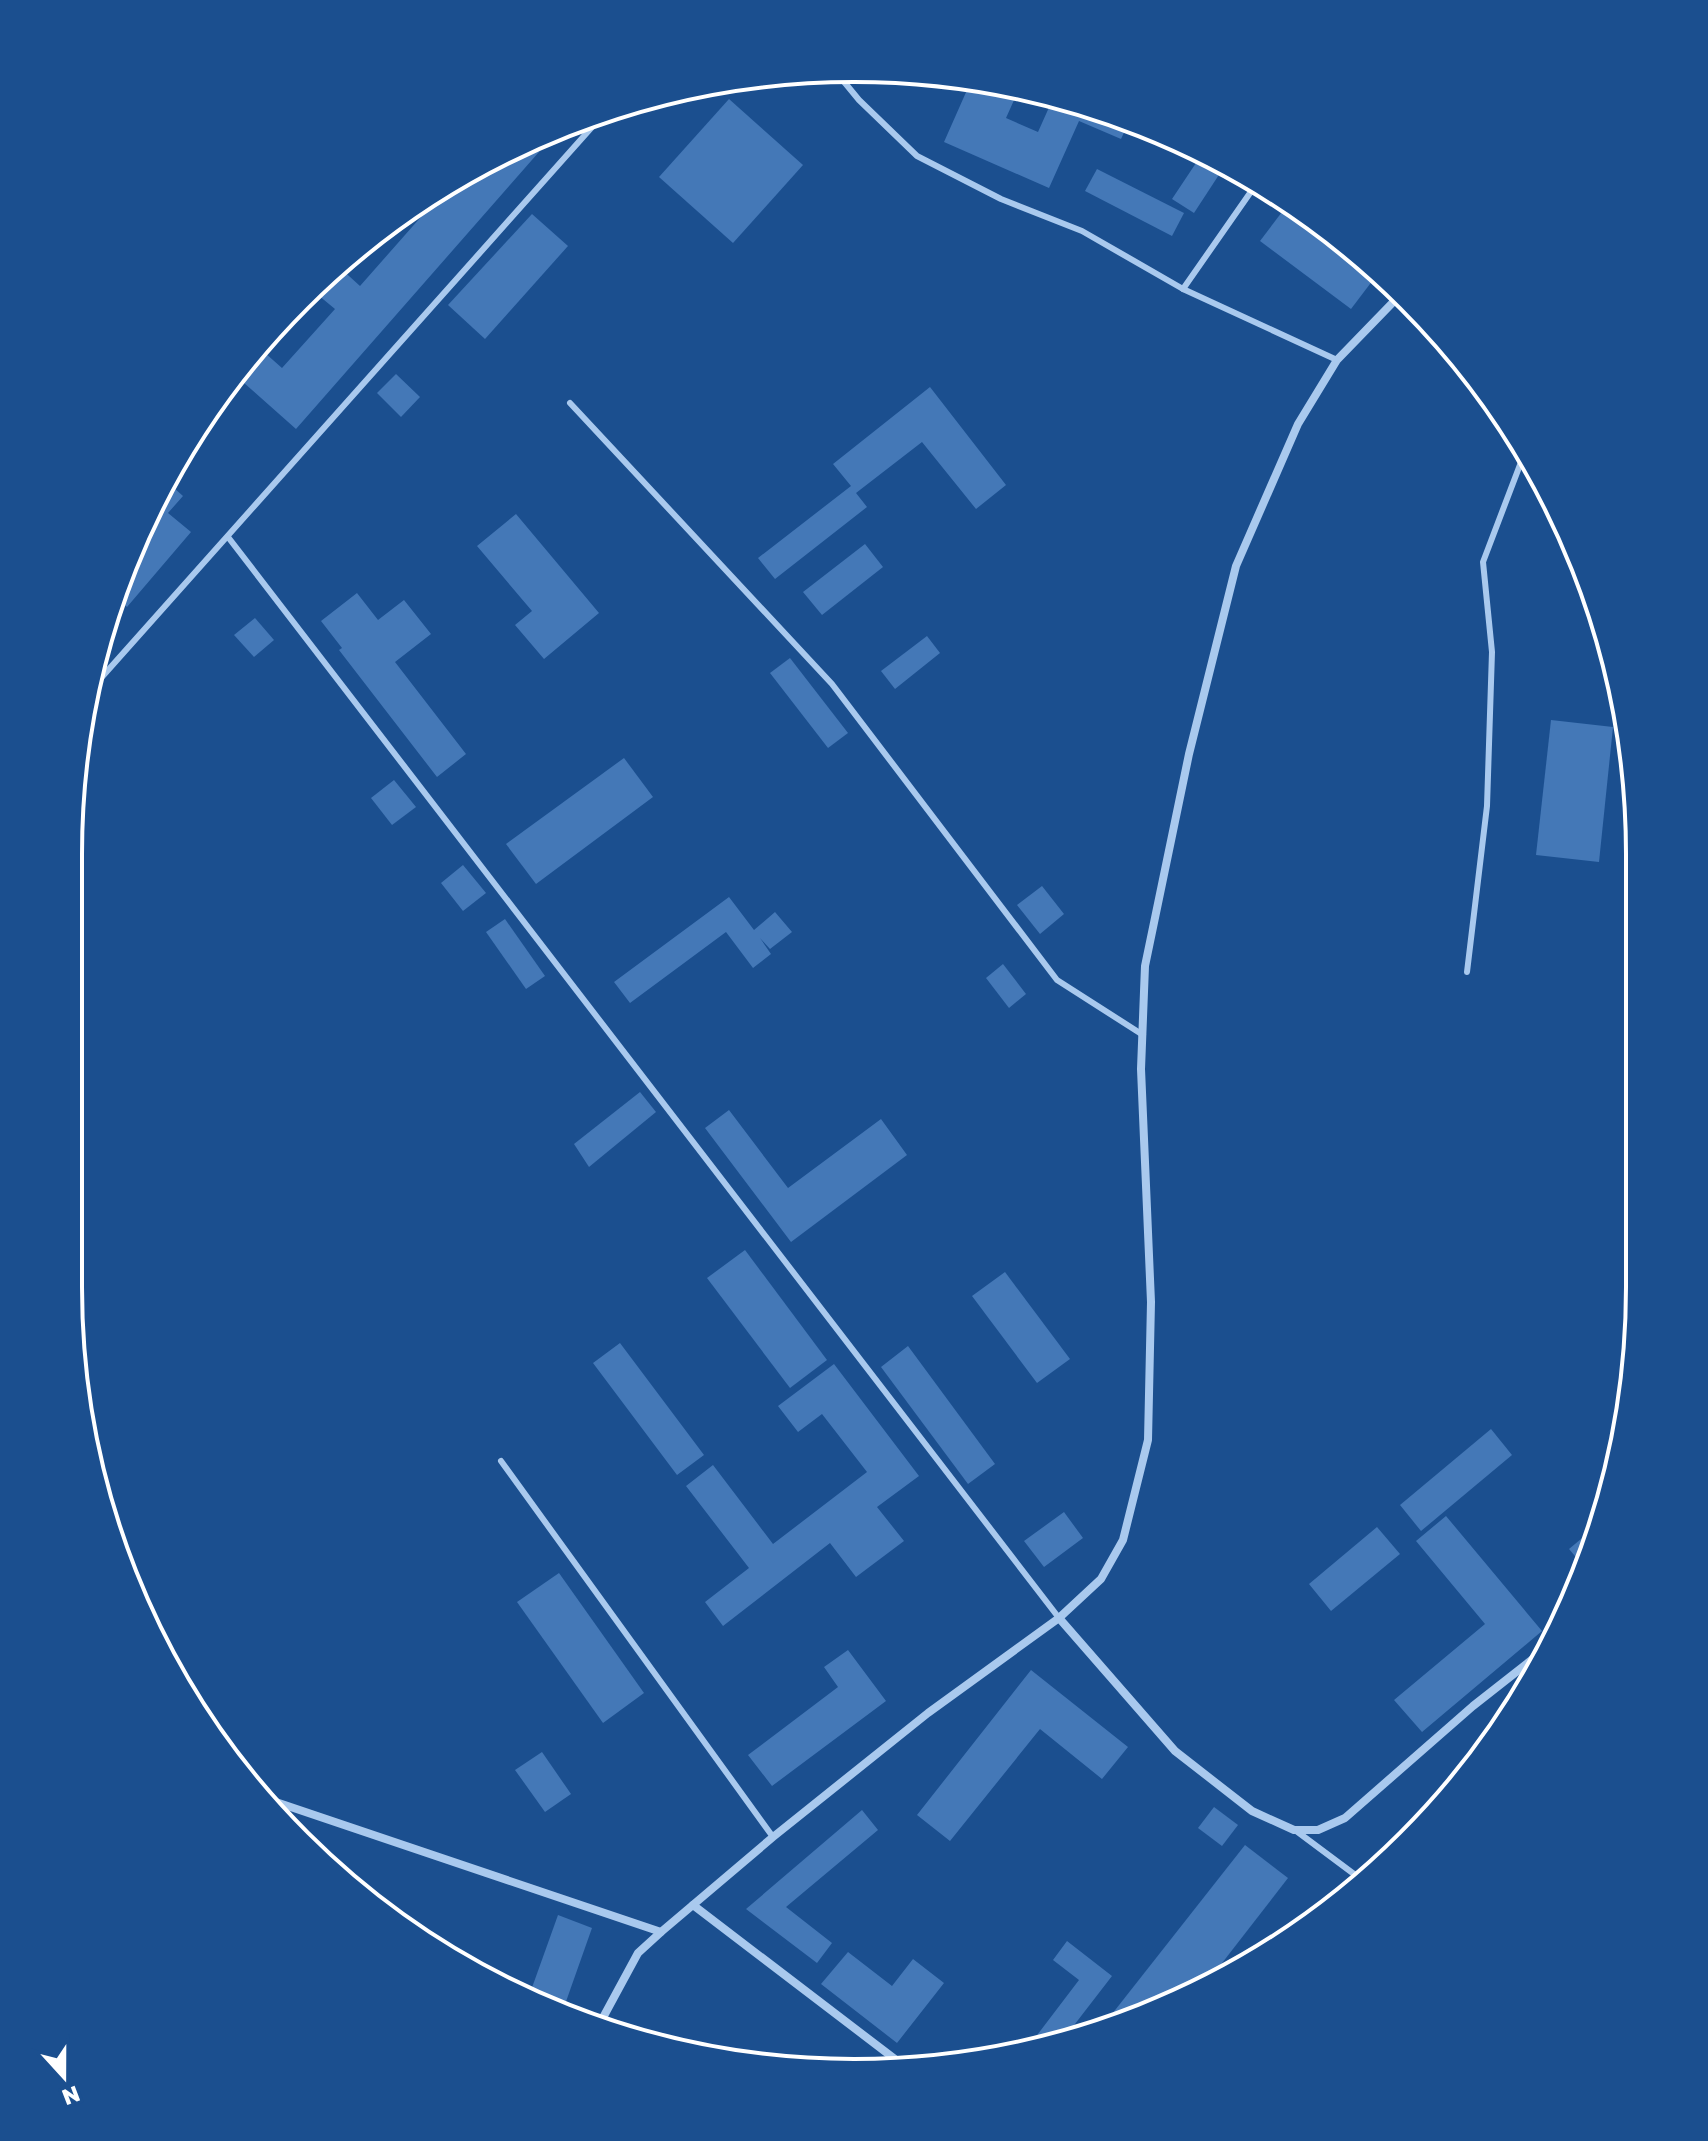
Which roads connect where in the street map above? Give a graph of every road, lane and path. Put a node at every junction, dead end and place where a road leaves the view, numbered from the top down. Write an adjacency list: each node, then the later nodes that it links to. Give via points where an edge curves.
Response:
1 (845, 82): 4 (lane, via 917,156 1001,199 1082,231)
2 (590, 129): 9 (lane)
3 (1251, 192): 4 (lane)
4 (1183, 289): 6 (lane)
5 (1393, 302): 6 (street)
6 (1337, 360): 12 (street, via 1298,424 1236,566 1148,951)
7 (570, 403): 12 (lane, via 832,684 1057,980)
8 (1520, 464): 11 (lane, via 1483,562 1492,652 1487,806)
9 (228, 537): 10 (lane); 14 (lane)
10 (103, 676)
11 (1467, 972)
12 (1143, 1035): 14 (street, via 1151,1302 1148,1440 1123,1540 1101,1579)
13 (501, 1461): 18 (lane)
14 (1059, 1618): 17 (street, via 1175,1751 1252,1811); 18 (street, via 928,1713)
15 (1528, 1662): 17 (street, via 1345,1818 1318,1830)
16 (281, 1804): 21 (street)
17 (1294, 1830): 19 (lane)
18 (773, 1837): 20 (street)
19 (1354, 1874)
20 (693, 1905): 21 (street); 23 (street)
21 (661, 1932): 22 (street, via 638,1953)
22 (603, 2017)
23 (893, 2057)

